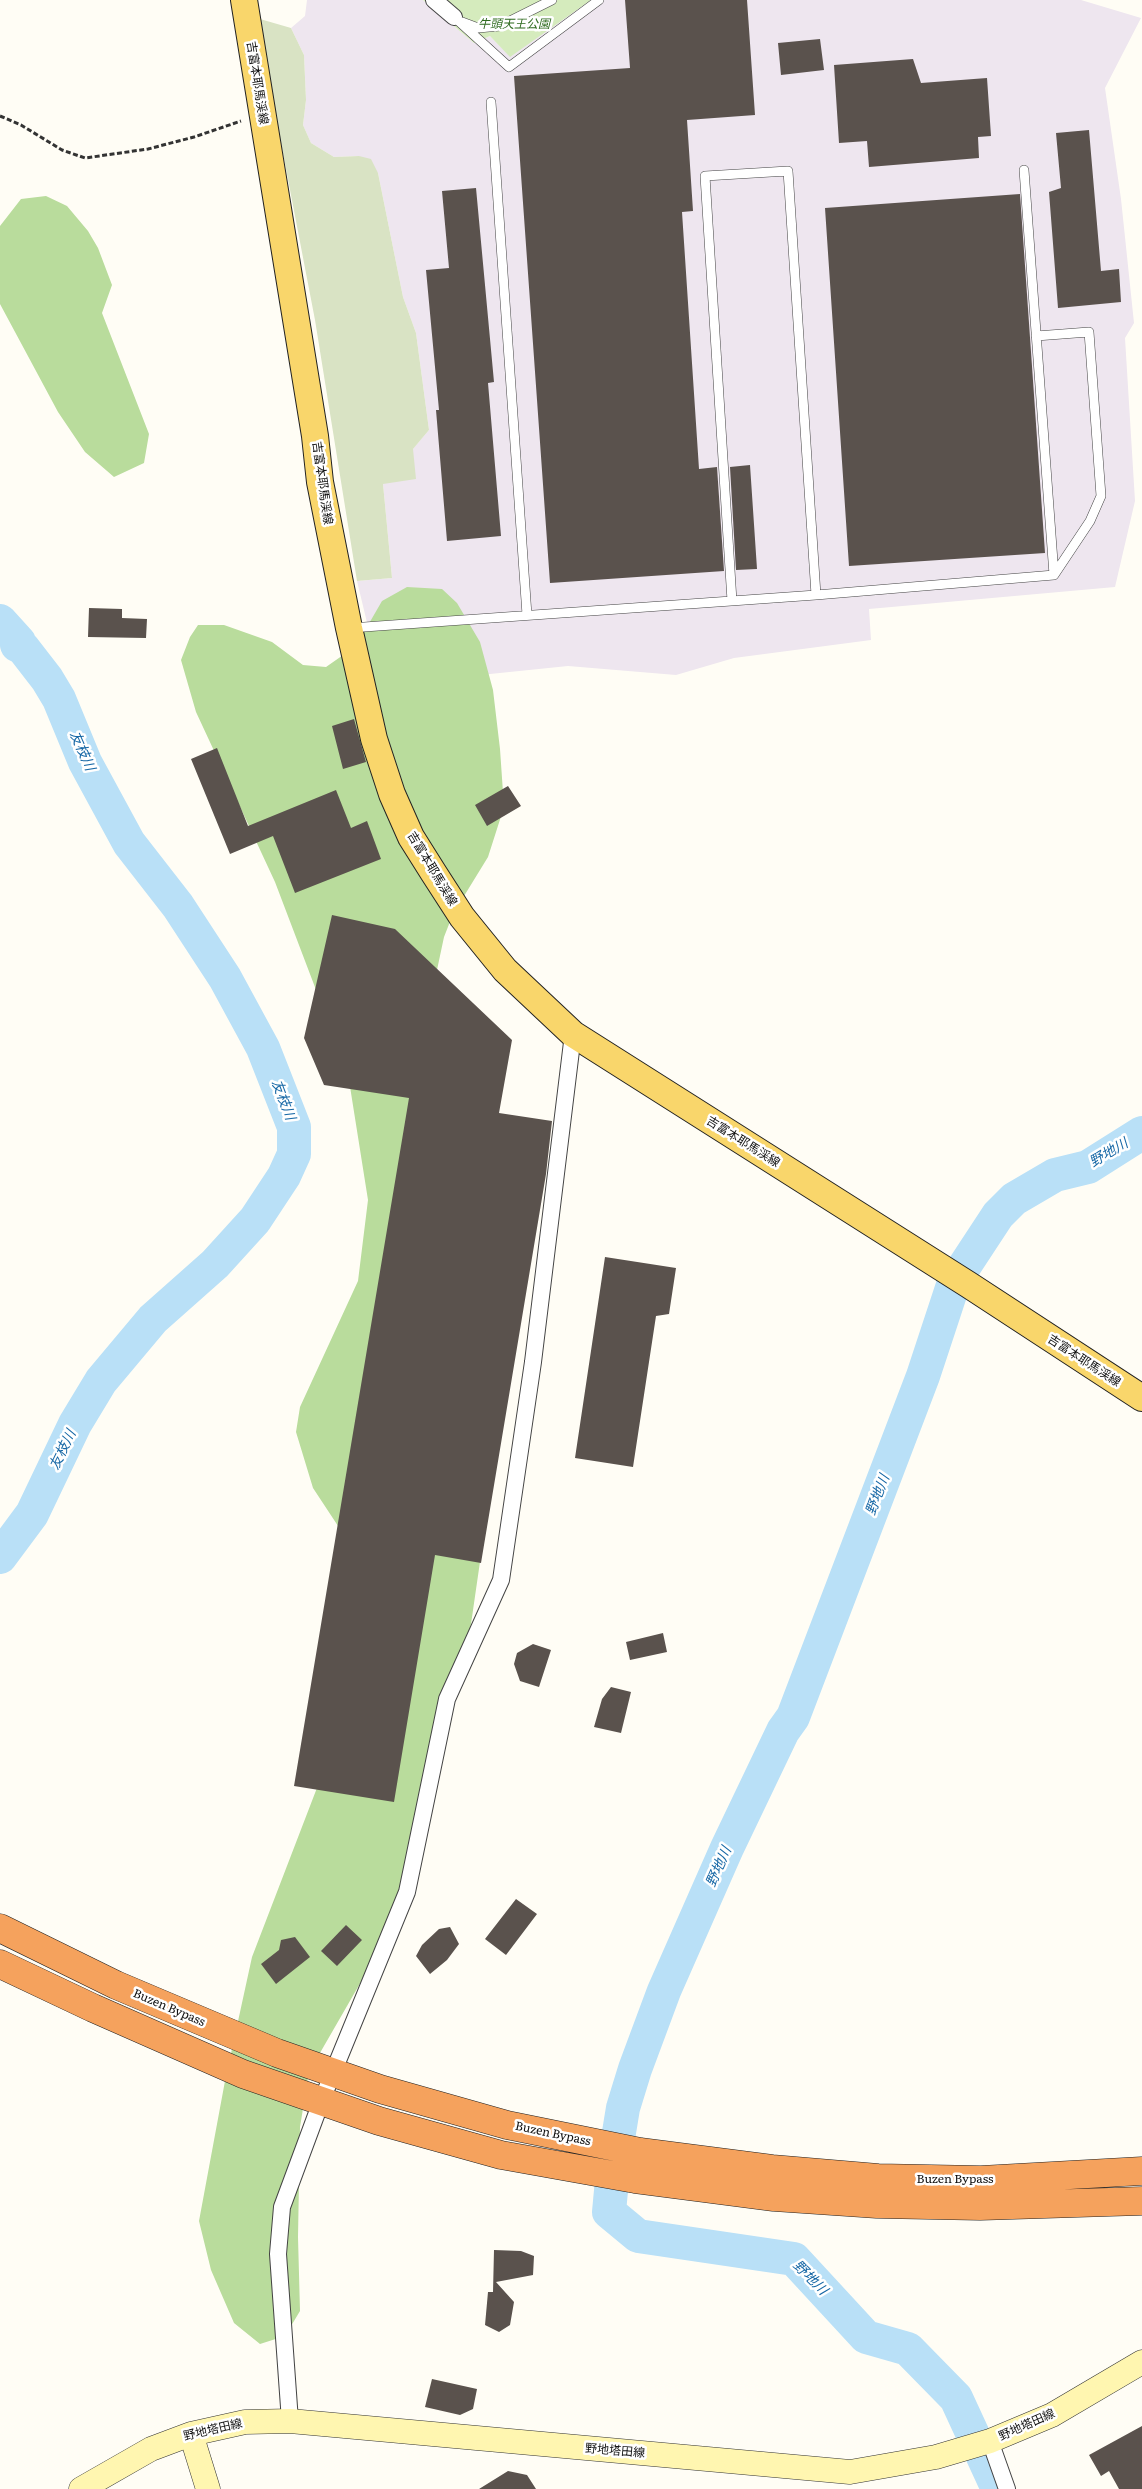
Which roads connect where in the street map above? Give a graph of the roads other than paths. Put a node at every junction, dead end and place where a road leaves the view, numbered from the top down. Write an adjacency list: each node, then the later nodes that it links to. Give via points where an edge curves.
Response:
1 (244, 0): 13 (main road, 吉富本耶馬渓線, via 314,426 320,482)
2 (434, 0): 5 (street)
3 (552, 0): 5 (lane, via 500,26 468,26)
4 (599, 0): 5 (lane, via 509,67)
5 (454, 17)
6 (490, 102): 12 (lane)
7 (1024, 170): 8 (lane)
8 (1036, 336): 9 (lane); 9 (lane, via 1089,332 1100,476 1101,496 1090,521)
9 (1054, 575): 10 (lane)
10 (816, 595): 11 (lane); 11 (lane, via 788,171 705,176)
11 (732, 601): 12 (lane)
12 (527, 615): 13 (lane)
13 (348, 628): 14 (main road, 吉富本耶馬渓線, via 374,740 411,837 462,917 504,970)
14 (573, 1034): 15 (main road, 吉富本耶馬渓線); 18 (street, via 533,1362 501,1580 447,1699 407,1892)
15 (1142, 1398)
16 (0, 1928): 18 (highway, Buzen Bypass, via 116,1985)
17 (0, 1964): 19 (highway, Buzen Bypass, via 243,2074)
18 (334, 2074): 19 (street); 20 (highway, Buzen Bypass, via 507,2125 640,2152 762,2168 878,2178 981,2180)
19 (321, 2102): 21 (highway, Buzen Bypass, via 501,2155 636,2179 774,2197 980,2206); 23 (street, via 282,2207 278,2254)
20 (1142, 2171)
21 (1142, 2201)
22 (1142, 2362): 25 (main road, 野地塔田線, via 1052,2415)
23 (290, 2421): 24 (main road, 野地塔田線, via 245,2422); 25 (main road, 野地塔田線, via 850,2472 936,2457)
24 (190, 2434): 26 (main road, 野地塔田線, via 151,2449); 27 (main road)
25 (990, 2441): 28 (street)
26 (81, 2489)
27 (208, 2489)
28 (1008, 2489)

